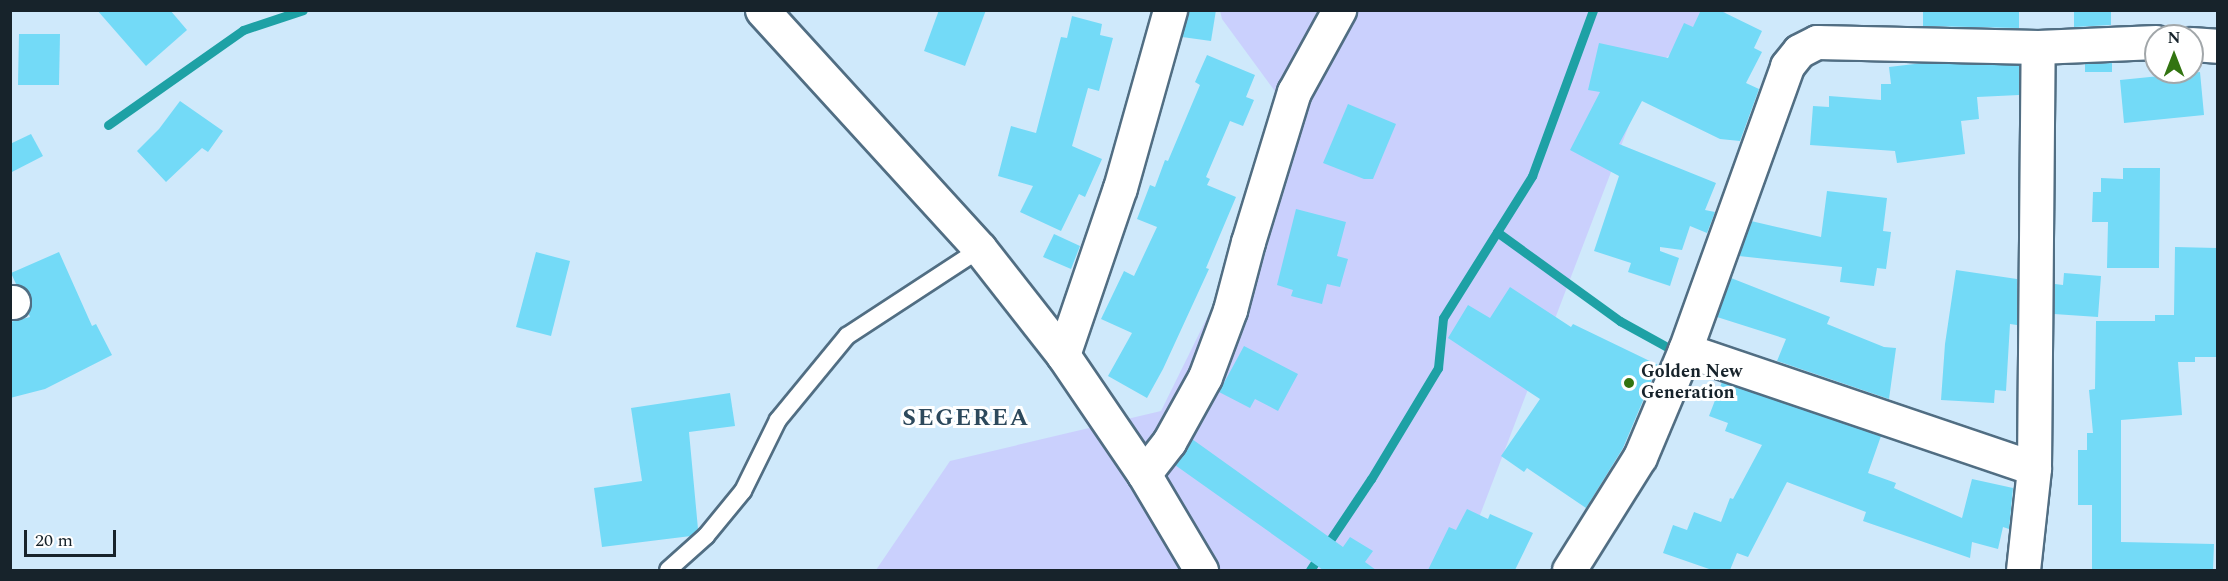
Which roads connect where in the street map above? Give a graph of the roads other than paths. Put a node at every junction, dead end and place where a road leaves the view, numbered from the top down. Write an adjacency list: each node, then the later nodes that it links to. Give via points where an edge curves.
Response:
1 (762, 10): 6 (street)
2 (1170, 10): 8 (street, via 1120,188)
3 (1340, 10): 10 (street, via 1294,92 1230,310 1205,377 1170,442)
4 (2144, 43): 5 (street)
5 (2038, 47): 7 (street, via 1817,42 1799,51 1787,66); 9 (street)
6 (980, 249): 8 (street); 11 (lane, via 847,336 778,420 743,491 706,536)
7 (1685, 350): 9 (street); 13 (street, via 1640,457)
8 (1063, 355): 10 (street)
9 (2034, 468): 14 (street)
10 (1144, 474): 12 (street)
11 (668, 570)
12 (1201, 570)
13 (1569, 570)
14 (2023, 570)

